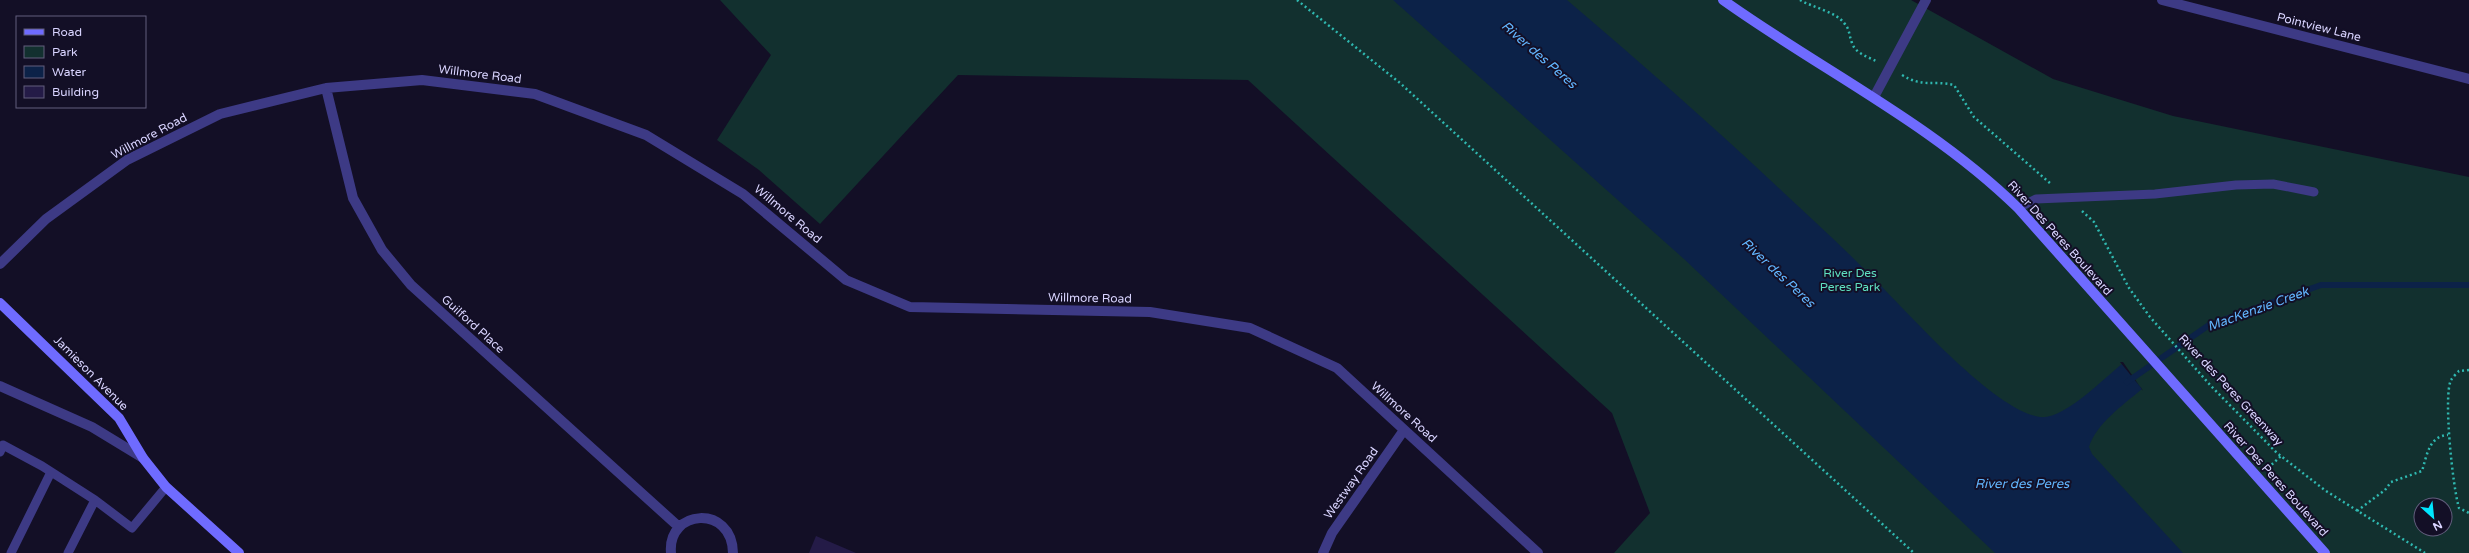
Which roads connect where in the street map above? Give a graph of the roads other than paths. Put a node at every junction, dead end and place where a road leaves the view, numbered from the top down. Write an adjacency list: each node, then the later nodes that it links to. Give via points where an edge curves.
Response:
1 (1723, 0): 6 (main road, River Des Peres Boulevard)
2 (1926, 0): 6 (street)
3 (2162, 0): 4 (street, Pointview Lane)
4 (2469, 79)
5 (326, 88): 9 (street, Willmore Road, via 220,114 127,160 46,219); 12 (street, Willmore Road, via 422,80 535,94 646,135 743,194 846,280 910,307 1150,312 1250,328 1337,368); 18 (street, Guilford Place, via 353,198 382,250 411,285)
6 (1874, 97): 8 (main road, River Des Peres Boulevard, via 1957,154)
7 (2314, 192): 8 (lane, via 2273,184 2236,185 2155,194 2036,199)
8 (2018, 208): 26 (main road, River Des Peres Boulevard)
9 (0, 264)
10 (0, 303): 14 (main road, Jamieson Avenue, via 119,418)
11 (0, 386): 14 (street, via 92,427)
12 (1404, 430): 24 (street, Westway Road, via 1332,533); 25 (street, Willmore Road)
13 (0, 452): 15 (lane, via 3,446)
14 (143, 458): 16 (main road, Jamieson Avenue)
15 (51, 472): 17 (lane); 19 (lane)
16 (166, 487): 17 (lane, via 132,528); 21 (main road, Jamieson Avenue)
17 (95, 500): 20 (lane)
18 (679, 527): 22 (street, via 672,539); 23 (street, via 696,518 713,520 723,525 732,537)
19 (11, 553)
20 (68, 553)
21 (239, 553)
22 (671, 553)
23 (733, 553)
24 (1324, 553)
25 (1538, 553)
26 (2325, 553)

